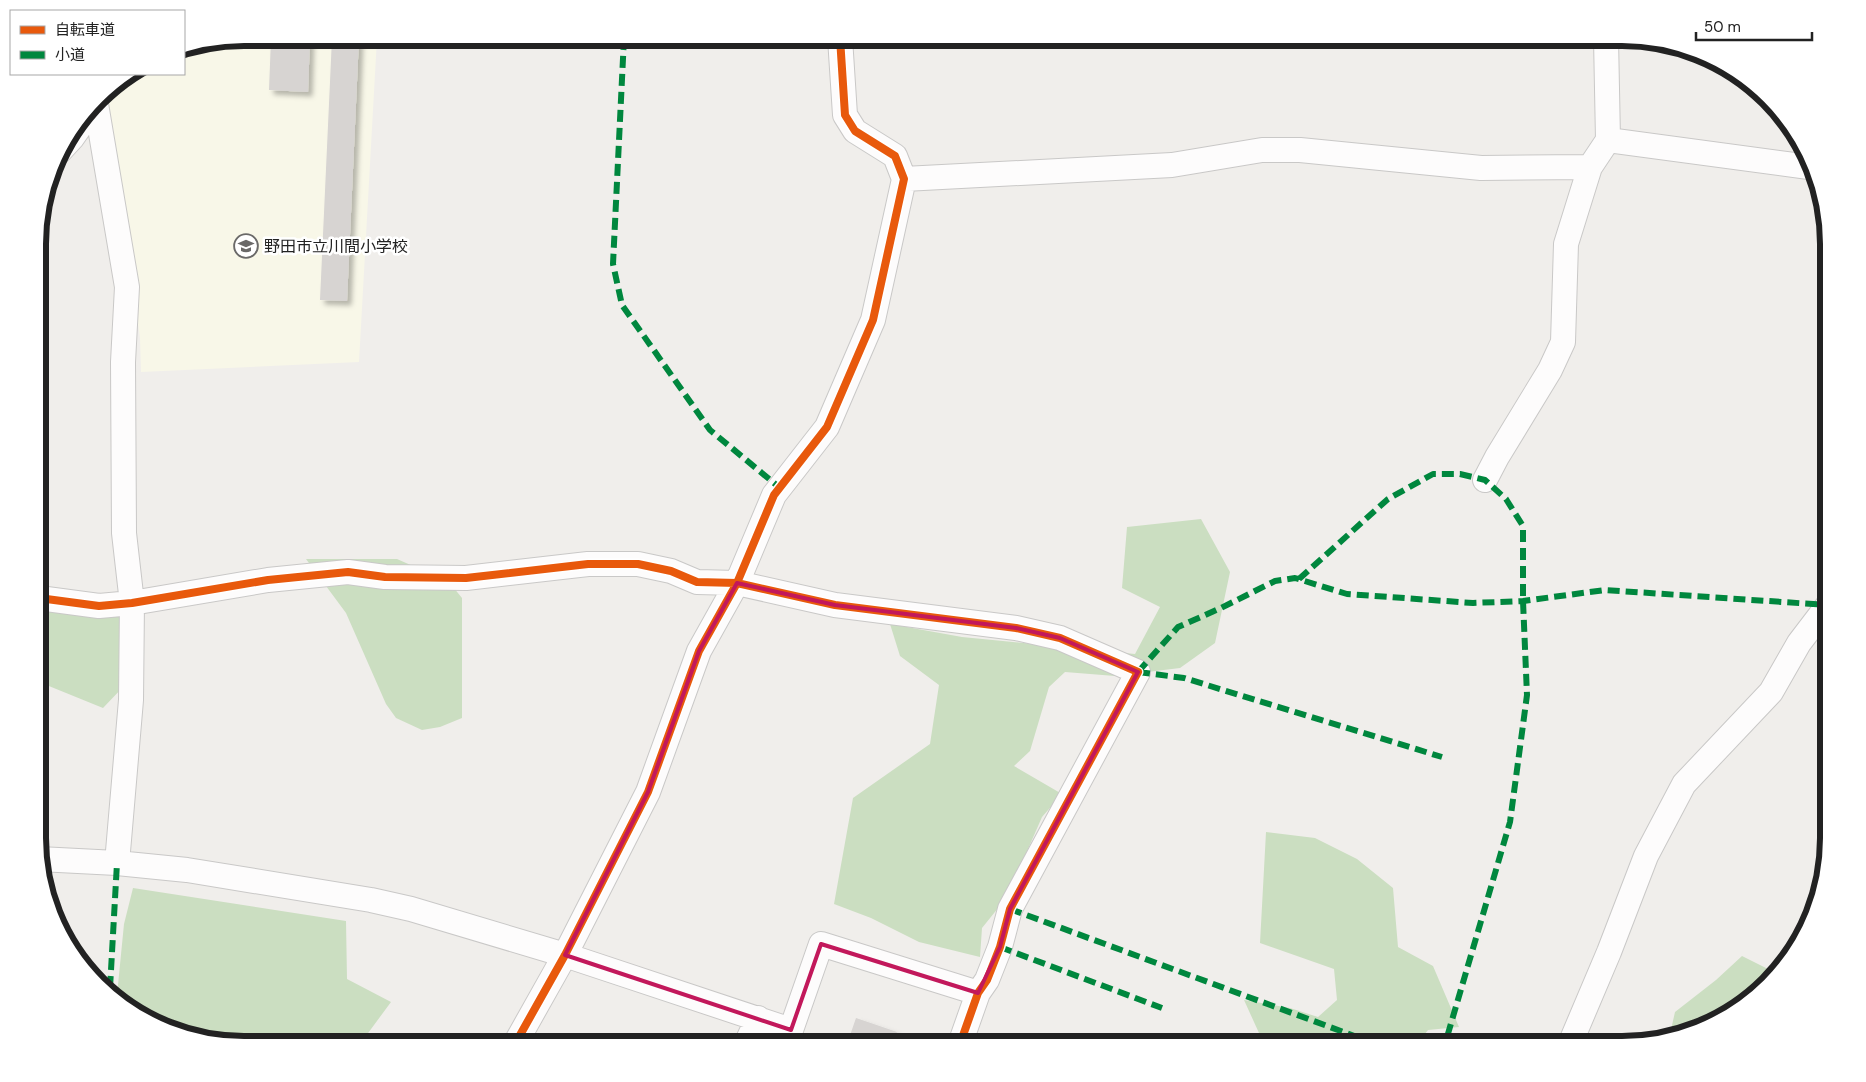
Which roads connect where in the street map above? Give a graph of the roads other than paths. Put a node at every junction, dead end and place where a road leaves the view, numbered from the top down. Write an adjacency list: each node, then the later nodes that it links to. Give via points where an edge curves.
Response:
1 (841, 46): 7 (street, via 845,115 855,131 895,156)
2 (1606, 46): 4 (street)
3 (97, 111): 11 (street, via 127,287 123,362 124,533)
4 (1608, 140): 5 (street); 6 (street)
5 (1804, 166)
6 (1590, 167): 7 (street, via 1481,168 1300,150 1262,150 1172,165); 8 (street, via 1566,244 1563,342)
7 (904, 179): 9 (street, via 873,320 826,427 774,496)
8 (1485, 480)
9 (737, 584): 11 (street, via 697,582 671,571 638,564 588,564 466,578 385,577 348,572 268,580); 15 (street, via 699,651 648,792); 16 (street, via 835,605 1016,628 1060,638 1138,672 1010,909 988,980)
10 (46, 599): 11 (street, via 99,606)
11 (132, 603): 14 (street, via 131,700)
12 (1820, 615): 21 (street, via 1799,643 1771,692 1684,784 1646,856)
13 (48, 859): 14 (street)
14 (117, 863): 15 (street, via 187,870 371,900)
15 (565, 956): 17 (street); 18 (street)
16 (978, 993): 17 (street, via 821,944 791,1030); 20 (street)
17 (758, 1018): 19 (street)
18 (520, 1036)
19 (750, 1036)
20 (963, 1036)
21 (1573, 1036)

